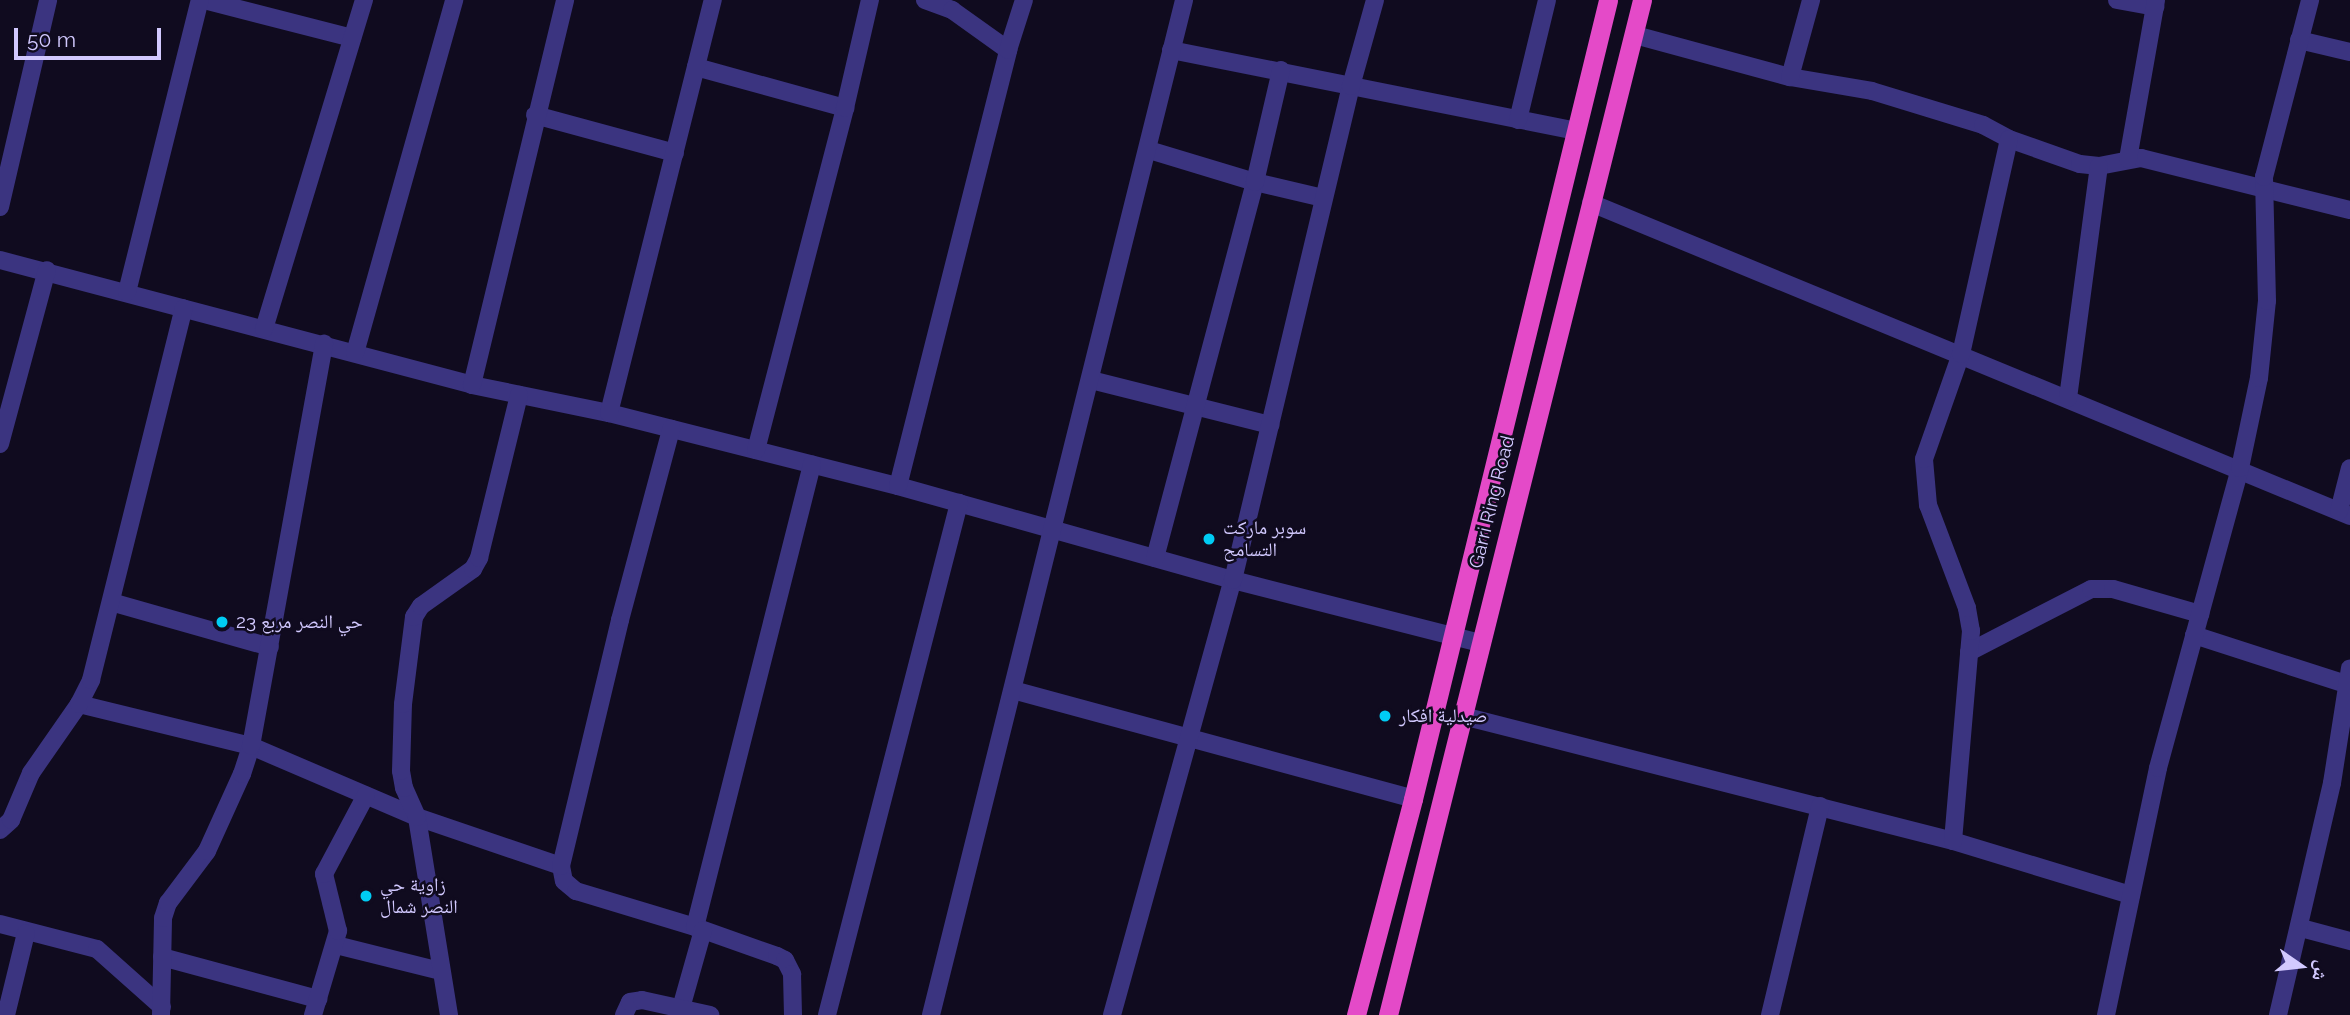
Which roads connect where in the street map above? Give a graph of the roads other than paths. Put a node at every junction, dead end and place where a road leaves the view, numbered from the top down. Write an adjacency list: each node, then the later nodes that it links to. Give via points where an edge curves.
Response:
1 (48, 0): 42 (street)
2 (202, 0): 20 (street); 46 (street)
3 (364, 0): 20 (street)
4 (454, 0): 50 (street)
5 (565, 0): 30 (street)
6 (713, 0): 25 (street)
7 (870, 0): 29 (street)
8 (925, 0): 22 (street, via 952,10)
9 (1024, 0): 22 (street)
10 (1184, 0): 23 (street)
11 (1375, 0): 28 (street)
12 (1546, 0): 31 (street)
13 (1608, 0): 32 (highway, Garri Ring Road)
14 (1642, 0): 19 (highway, Garri Ring Road)
15 (1812, 0): 27 (street)
16 (2117, 0): 18 (street)
17 (2310, 0): 21 (street)
18 (2155, 4): 36 (street)
19 (1634, 34): 27 (street); 41 (highway, Garri Ring Road)
20 (352, 38): 48 (street)
21 (2299, 40): 24 (street); 39 (street)
22 (1008, 50): 65 (street)
23 (1171, 50): 26 (street); 34 (street)
24 (2350, 52)
25 (696, 67): 29 (street); 35 (street)
26 (1281, 70): 28 (street); 38 (street)
27 (1790, 77): 33 (street, via 1872,91 1983,125)
28 (1350, 86): 31 (street); 40 (street)
29 (845, 108): 61 (street)
30 (535, 115): 35 (street); 53 (street)
31 (1518, 120): 32 (street)
32 (1576, 131): 74 (highway, Garri Ring Road)
33 (2009, 139): 37 (street, via 2080,164); 51 (street)
34 (1149, 150): 38 (street); 52 (street)
35 (675, 153): 57 (street)
36 (2128, 159): 37 (street); 39 (street)
37 (2099, 166): 55 (street)
38 (1255, 182): 40 (street); 56 (street)
39 (2265, 186): 43 (street); 63 (street, via 2265,336)
40 (1323, 198): 58 (street)
41 (1591, 203): 51 (street); 75 (highway, Garri Ring Road)
42 (0, 207)
43 (2350, 210)
44 (0, 260): 45 (street)
45 (47, 270): 46 (street); 60 (street)
46 (127, 292): 47 (street)
47 (184, 308): 48 (street); 71 (street)
48 (264, 328): 49 (street)
49 (324, 344): 50 (street); 76 (street)
50 (355, 352): 53 (street)
51 (1961, 354): 55 (street); 77 (street, via 1923,459 1928,505 1967,608)
52 (1091, 380): 56 (street); 68 (street)
53 (472, 385): 54 (street)
54 (519, 395): 57 (street); 88 (street, via 479,558 473,569 421,606 414,617 403,704 401,771)
55 (2068, 398): 63 (street)
56 (1195, 407): 58 (street); 69 (street)
57 (609, 413): 59 (street)
58 (1270, 425): 70 (street)
59 (671, 429): 61 (street); 91 (street)
60 (0, 444)
61 (756, 450): 62 (street)
62 (812, 465): 65 (street); 94 (street)
63 (2240, 468): 67 (street); 72 (street)
64 (2350, 468): 67 (street)
65 (898, 486): 66 (street)
66 (959, 503): 68 (street); 109 (street)
67 (2345, 514)
68 (1053, 531): 69 (street); 79 (street)
69 (1155, 558): 70 (street)
70 (1233, 580): 74 (street); 82 (street)
71 (111, 602): 76 (street); 80 (street, via 91,680)
72 (2200, 614): 73 (street); 77 (street, via 2113,589 2091,589)
73 (2194, 635): 78 (street); 92 (street, via 2158,768)
74 (1452, 636): 75 (street); 86 (highway, Garri Ring Road)
75 (1480, 643): 81 (highway, Garri Ring Road)
76 (270, 647): 83 (street)
77 (1969, 652): 90 (street)
78 (2348, 676): 84 (street)
79 (1013, 690): 82 (street); 110 (street)
80 (79, 704): 83 (street); 89 (street, via 50,741 11,820)
81 (1463, 716): 87 (street); 113 (highway, Garri Ring Road)
82 (1187, 736): 86 (street); 111 (street)
83 (251, 746): 85 (street); 99 (street, via 207,850 168,903)
84 (2341, 784): 95 (street)
85 (366, 795): 88 (street); 98 (street, via 324,874 337,921)
86 (1413, 799): 112 (highway, Garri Ring Road)
87 (1820, 806): 90 (street); 114 (street)
88 (417, 817): 91 (street); 100 (street)
89 (0, 830)
90 (1953, 841): 92 (street)
91 (561, 866): 94 (street, via 564,881 576,891)
92 (2132, 895): 115 (street)
93 (0, 924): 96 (street)
94 (699, 928): 102 (street); 108 (street, via 785,960 792,974)
95 (2301, 928): 97 (street); 116 (street)
96 (26, 933): 103 (street, via 97,949); 104 (street)
97 (2350, 941)
98 (336, 945): 100 (street); 101 (street)
99 (162, 957): 101 (street); 103 (street)
100 (440, 971): 105 (street)
101 (316, 1007)
102 (681, 1009): 106 (street, via 634,1000); 107 (street)
103 (162, 1011)
104 (6, 1015)
105 (449, 1015)
106 (624, 1015)
107 (710, 1015)
108 (793, 1015)
109 (827, 1015)
110 (931, 1015)
111 (1112, 1015)
112 (1356, 1015)
113 (1388, 1015)
114 (1770, 1015)
115 (2106, 1015)
116 (2278, 1015)

